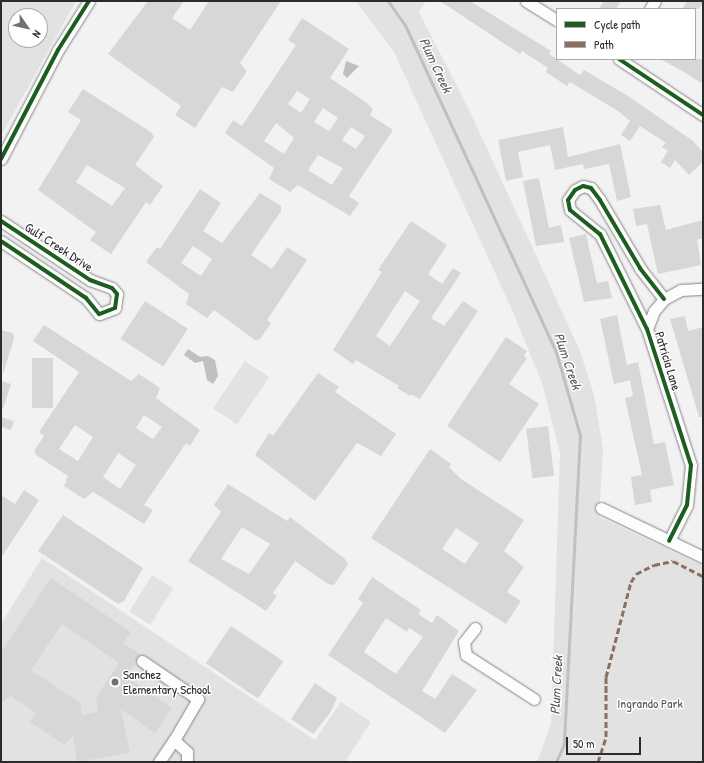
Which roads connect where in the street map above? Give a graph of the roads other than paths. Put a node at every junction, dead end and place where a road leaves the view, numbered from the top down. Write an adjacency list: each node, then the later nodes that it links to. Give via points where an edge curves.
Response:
1 (89, 1): 6 (street, via 51,63)
2 (526, 1): 3 (street)
3 (556, 19)
4 (620, 60): 5 (street)
5 (703, 115)
6 (1, 159)
7 (1, 221): 8 (street, Gulf Creek Drive, via 90,280 112,288 117,294 115,308 99,314 86,298)
8 (1, 241)
9 (703, 289): 10 (street, via 681,290)
10 (664, 299): 11 (street, via 654,311); 11 (street, Patricia Lane, via 640,268 591,188 583,186 575,190 568,200 570,210 600,234)
11 (647, 329): 13 (street, Patricia Lane, via 691,465 687,505)
12 (601, 508): 13 (street)
13 (669, 541): 14 (street)
14 (703, 558)
15 (475, 628): 17 (street, via 464,642 466,655)
16 (142, 661): 18 (street, via 198,700)
17 (534, 699)
18 (174, 740): 19 (street); 20 (street, via 187,752)
19 (159, 762)
20 (187, 762)

